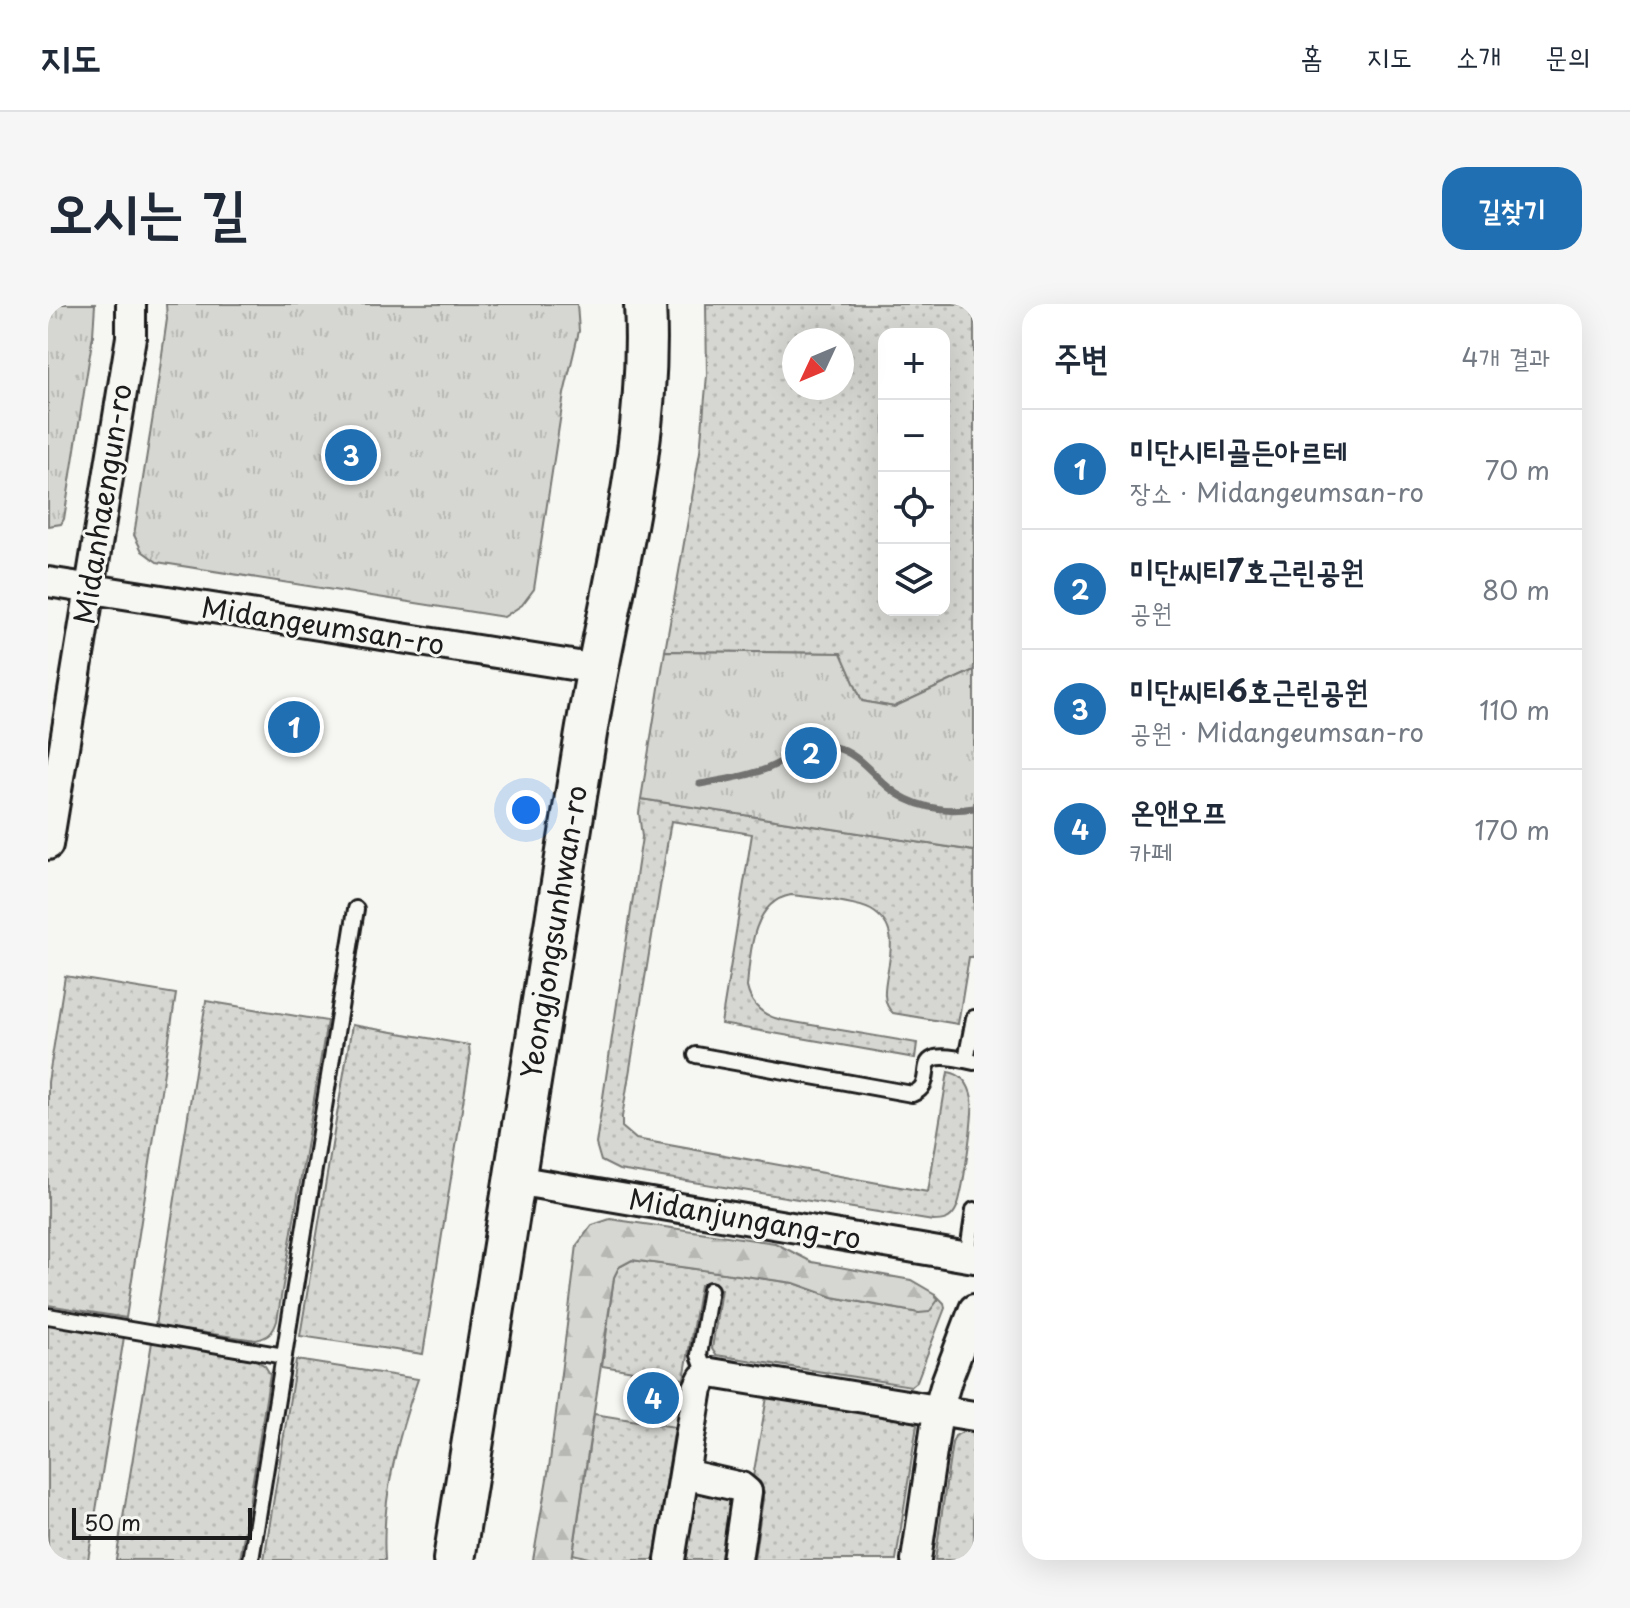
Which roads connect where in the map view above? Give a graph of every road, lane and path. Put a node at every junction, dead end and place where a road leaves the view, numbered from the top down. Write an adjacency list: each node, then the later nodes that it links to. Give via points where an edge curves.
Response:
1 (131, 304): 4 (street, Midanhaengun-ro, via 131,337)
2 (645, 304): 5 (main road, Yeongjongsunhwan-ro, via 644,397)
3 (48, 582): 4 (street, Midangeumsan-ro)
4 (89, 589): 5 (street, Midangeumsan-ro); 6 (street, Midanhaengun-ro)
5 (597, 669): 11 (main road, Yeongjongsunhwan-ro)
6 (48, 845)
7 (356, 909): 17 (lane)
8 (974, 1018): 10 (lane)
9 (696, 1055): 10 (lane, via 912,1094 919,1091 932,1059)
10 (970, 1061)
11 (515, 1180): 13 (street, Midanjungang-ro); 23 (main road, Yeongjongsunhwan-ro)
12 (974, 1210): 13 (lane)
13 (971, 1257)
14 (710, 1290): 18 (lane, via 699,1355)
15 (974, 1309): 19 (street)
16 (48, 1316): 17 (lane)
17 (284, 1356): 22 (lane)
18 (706, 1375): 19 (street); 21 (street, via 698,1388)
19 (938, 1411): 20 (street); 26 (street)
20 (974, 1416)
21 (684, 1474): 24 (street); 25 (street, via 747,1492)
22 (251, 1560)
23 (454, 1560)
24 (670, 1560)
25 (737, 1560)
26 (916, 1560)

